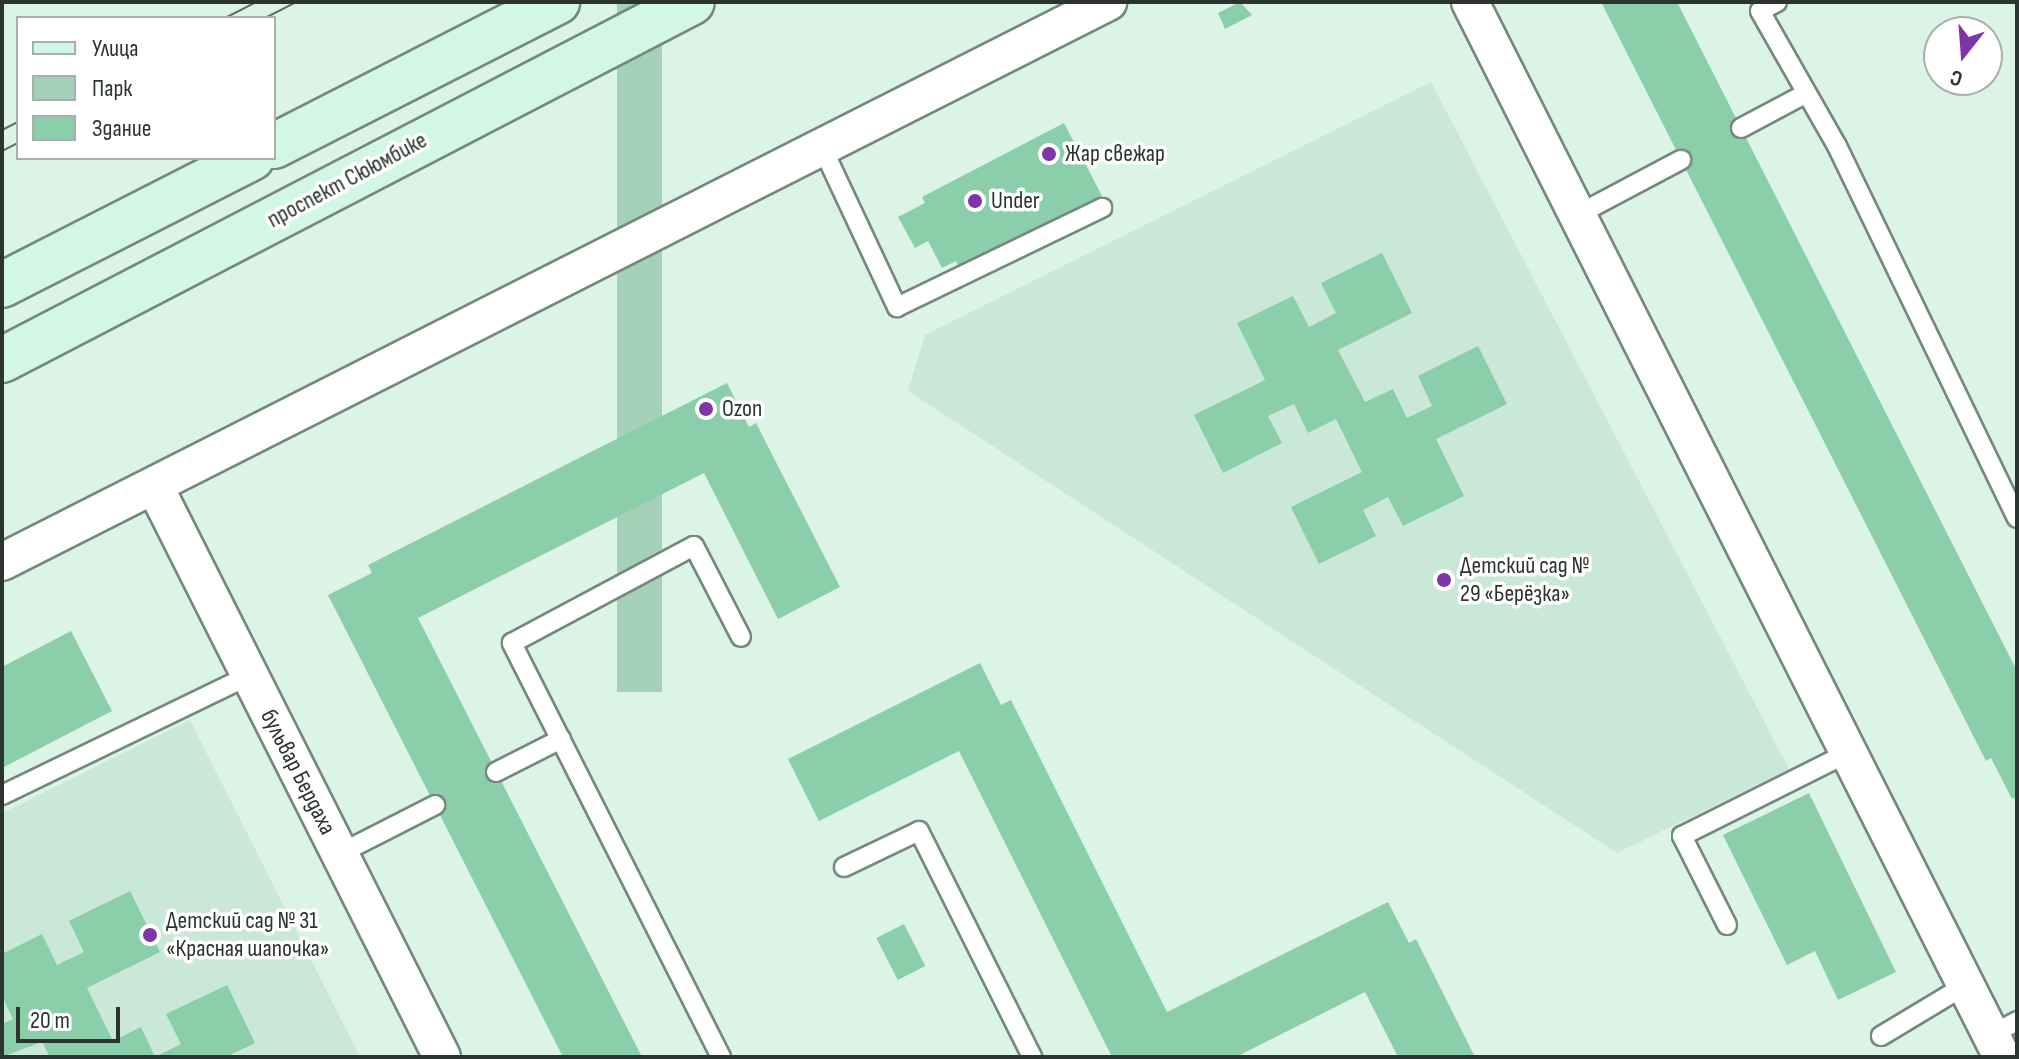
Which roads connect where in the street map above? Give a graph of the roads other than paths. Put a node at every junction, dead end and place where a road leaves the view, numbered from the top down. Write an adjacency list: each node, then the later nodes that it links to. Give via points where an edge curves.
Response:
1 (557, 2): 8 (main road)
2 (692, 2): 15 (main road, проспект Сююмбике)
3 (1108, 2): 9 (street)
4 (1470, 2): 13 (street)
5 (1777, 2): 6 (lane, via 1760,11)
6 (1803, 95): 7 (lane); 17 (lane, via 1837,146)
7 (1741, 128)
8 (276, 145)
9 (822, 147): 12 (lane, via 897,307); 16 (street)
10 (247, 160): 14 (main road)
11 (1681, 160): 13 (lane)
12 (1102, 208)
13 (1577, 215): 22 (street)
14 (6, 273)
15 (2, 360)
16 (155, 487): 18 (street); 20 (street, бульвар Бердаха)
17 (2017, 518)
18 (2, 562)
19 (741, 637): 21 (lane, via 694,546 512,643)
20 (250, 675): 24 (lane); 26 (street, бульвар Бердаха)
21 (561, 739): 23 (lane); 33 (lane)
22 (1850, 752): 28 (lane, via 1682,836); 29 (street)
23 (496, 772)
24 (2, 795)
25 (435, 805): 26 (lane)
26 (339, 854): 32 (street, бульвар Бердаха)
27 (844, 867): 34 (lane, via 919,831)
28 (1727, 925)
29 (1966, 985): 30 (lane); 31 (street)
30 (1881, 1036)
31 (2003, 1038)
32 (442, 1057)
33 (721, 1057)
34 (1032, 1057)

